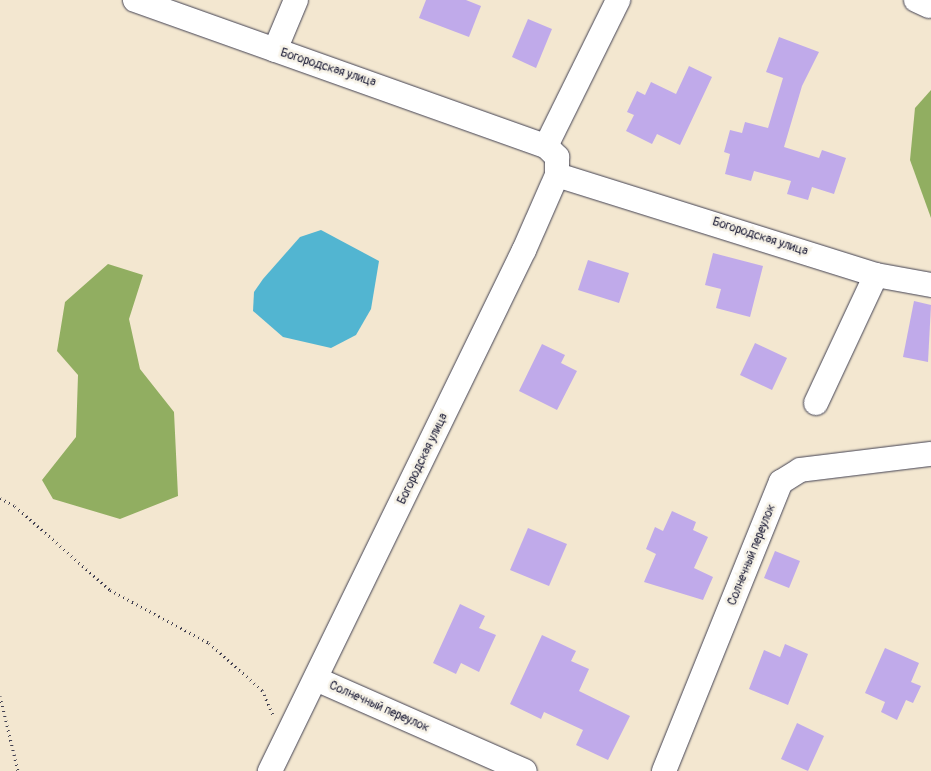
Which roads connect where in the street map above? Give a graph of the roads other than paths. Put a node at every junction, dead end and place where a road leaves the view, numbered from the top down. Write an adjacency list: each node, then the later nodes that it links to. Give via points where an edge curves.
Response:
1 (135, 0): 4 (street, Богородская улица)
2 (296, 0): 4 (street)
3 (618, 0): 5 (street)
4 (275, 50): 5 (street, Богородская улица)
5 (546, 146): 6 (street, via 557,157)
6 (557, 175): 7 (street, Богородская улица); 11 (street, Богородская улица)
7 (876, 274): 8 (street, Богородская улица); 9 (street)
8 (931, 285)
9 (816, 403)
10 (931, 454): 14 (street, Солнечный переулок, via 800,470 781,482)
11 (316, 679): 12 (street, Богородская улица); 13 (street, Солнечный переулок)
12 (270, 771)
13 (525, 771)
14 (664, 771)

